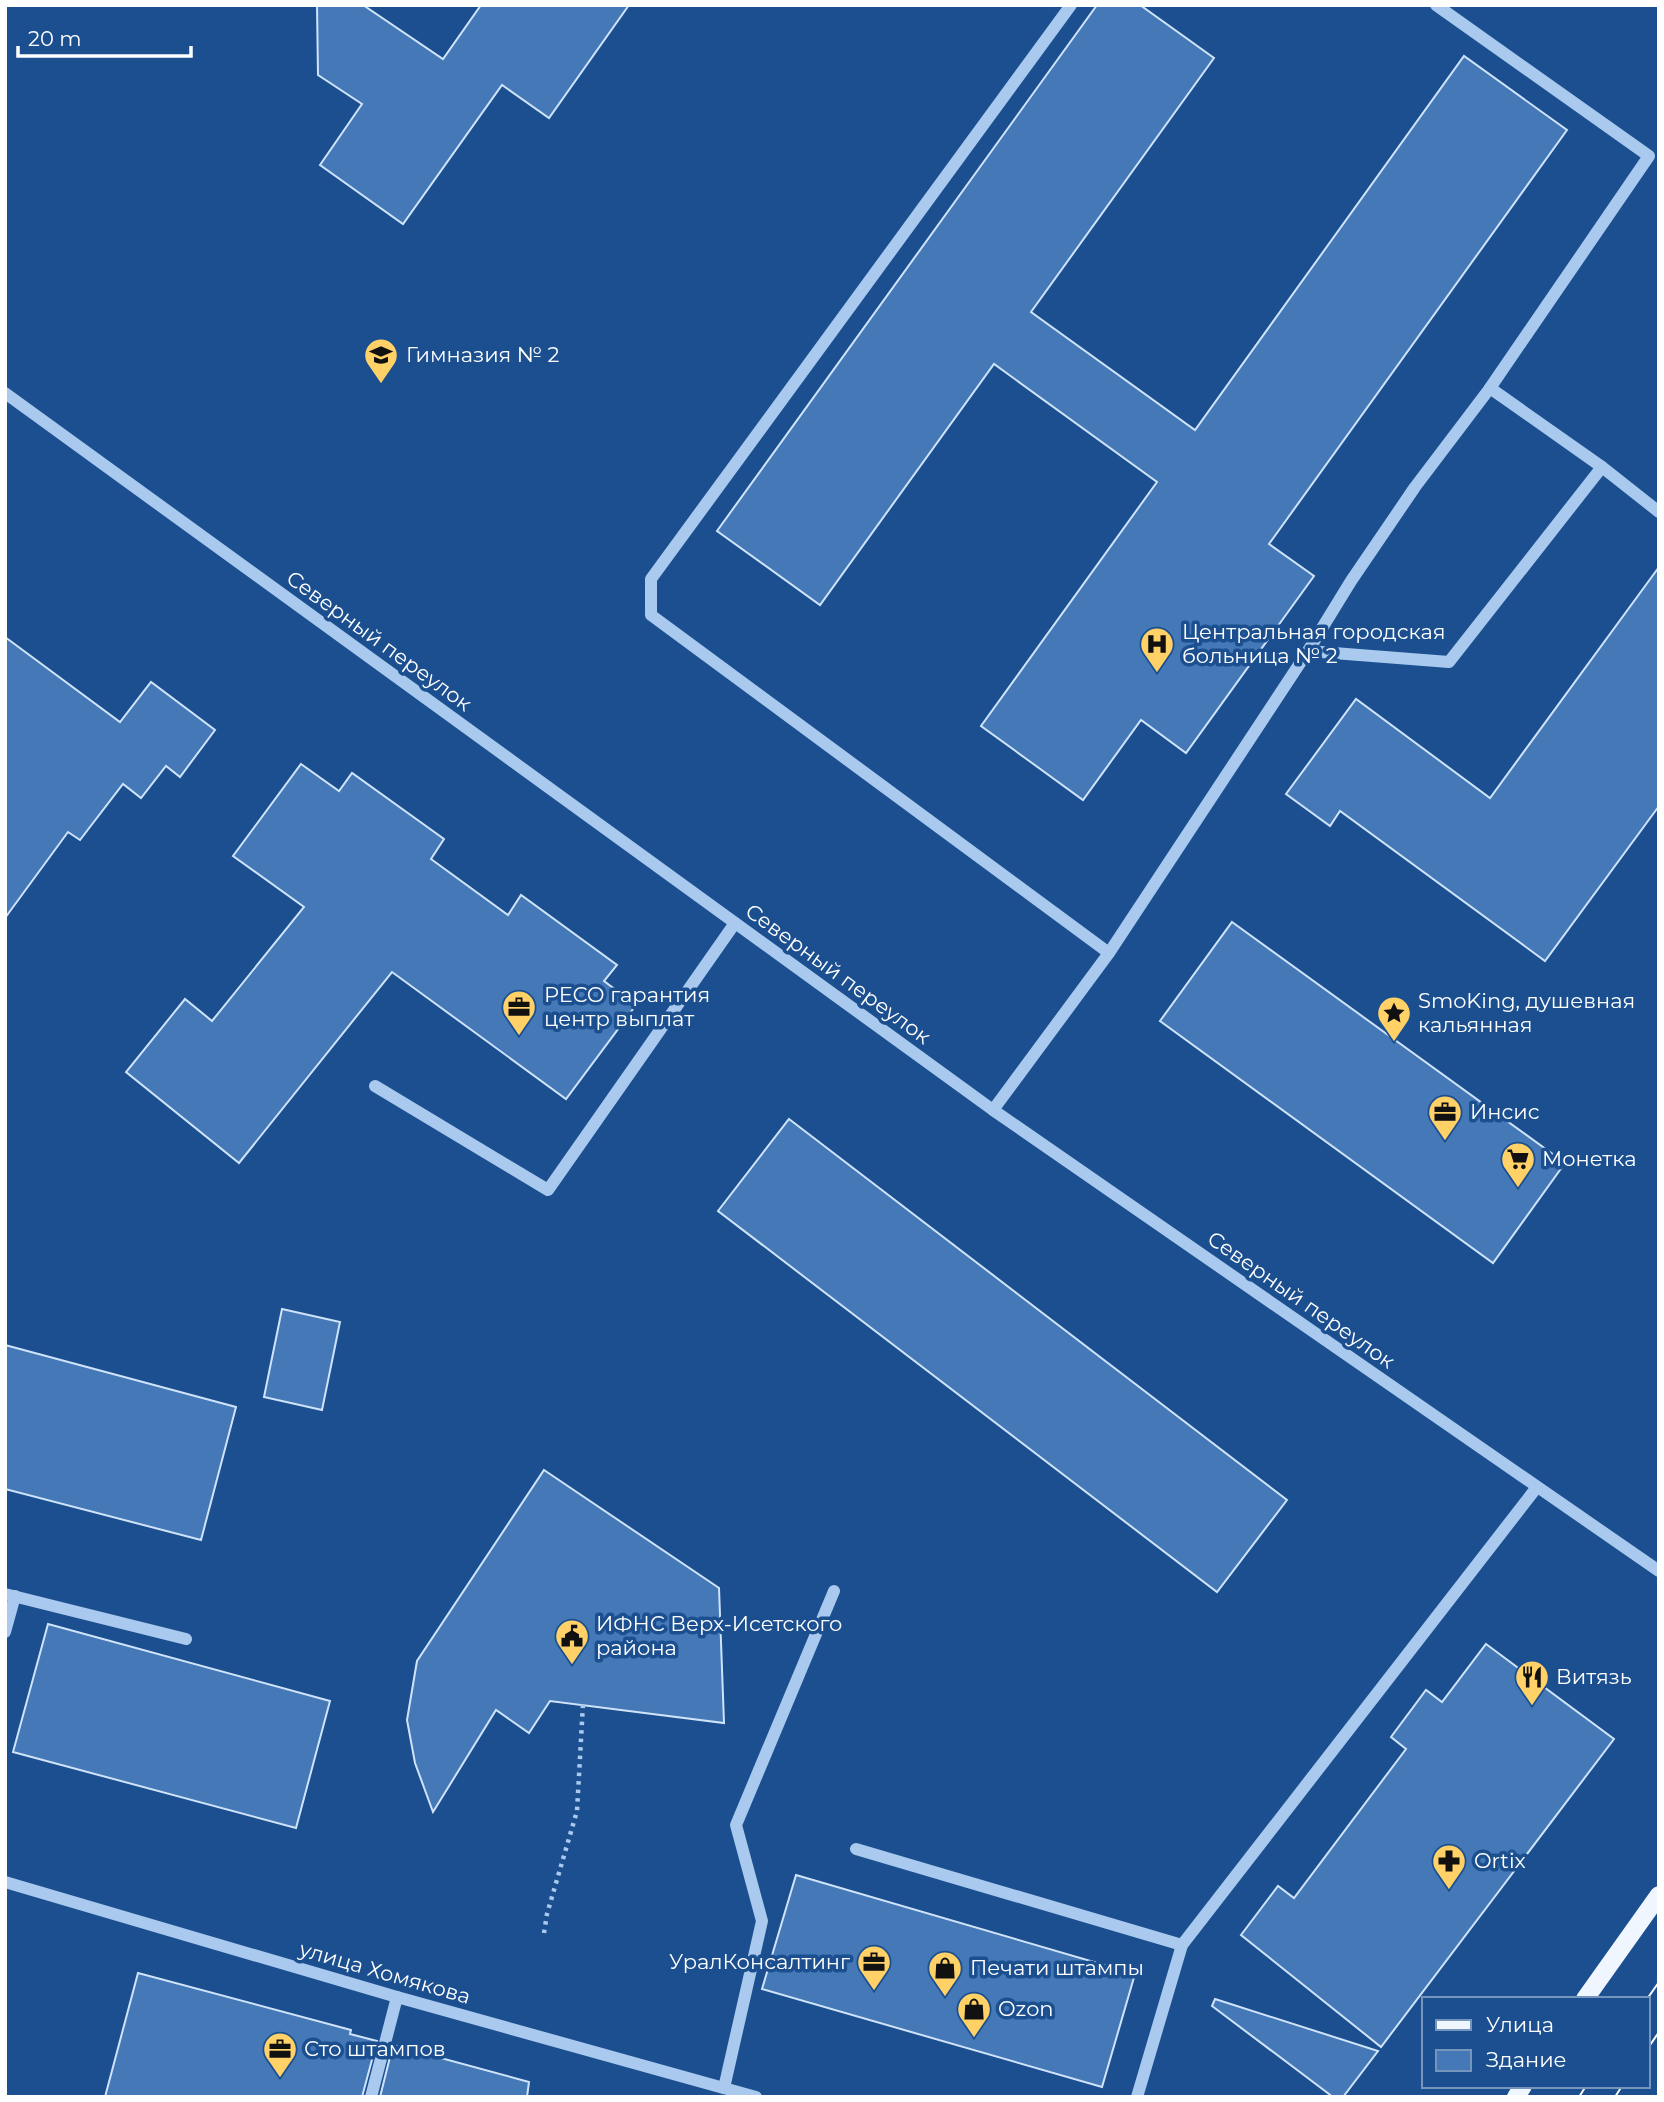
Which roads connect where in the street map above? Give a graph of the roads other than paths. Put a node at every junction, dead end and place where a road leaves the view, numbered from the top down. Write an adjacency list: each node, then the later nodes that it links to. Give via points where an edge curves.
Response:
1 (1071, 5): 9 (street, via 651,579 651,615)
2 (1436, 5): 3 (street, via 1649,156)
3 (1490, 388): 5 (street); 7 (street, via 1415,487)
4 (5, 393): 8 (street, Северный переулок)
5 (1602, 467): 6 (street); 7 (street, via 1449,662)
6 (1659, 512)
7 (1308, 651): 9 (street)
8 (735, 922): 10 (street, via 548,1190); 11 (street, Северный переулок)
9 (1109, 953): 11 (street)
10 (375, 1086)
11 (993, 1110): 12 (street, Северный переулок)
12 (1537, 1487): 13 (street, Северный переулок); 21 (street)
13 (1659, 1572)
14 (834, 1591): 24 (street, via 736,1825 762,1921)
15 (10, 1595): 16 (street); 17 (street)
16 (5, 1632)
17 (186, 1639)
18 (856, 1849): 21 (street)
19 (5, 1882): 22 (street, улица Хомякова)
20 (1659, 1895): 23 (main road)
21 (1182, 1945): 27 (street)
22 (397, 1997): 24 (street, улица Хомякова); 26 (street)
23 (1586, 1997)
24 (724, 2088): 25 (street, улица Хомякова)
25 (753, 2096)
26 (371, 2097)
27 (1137, 2097)

